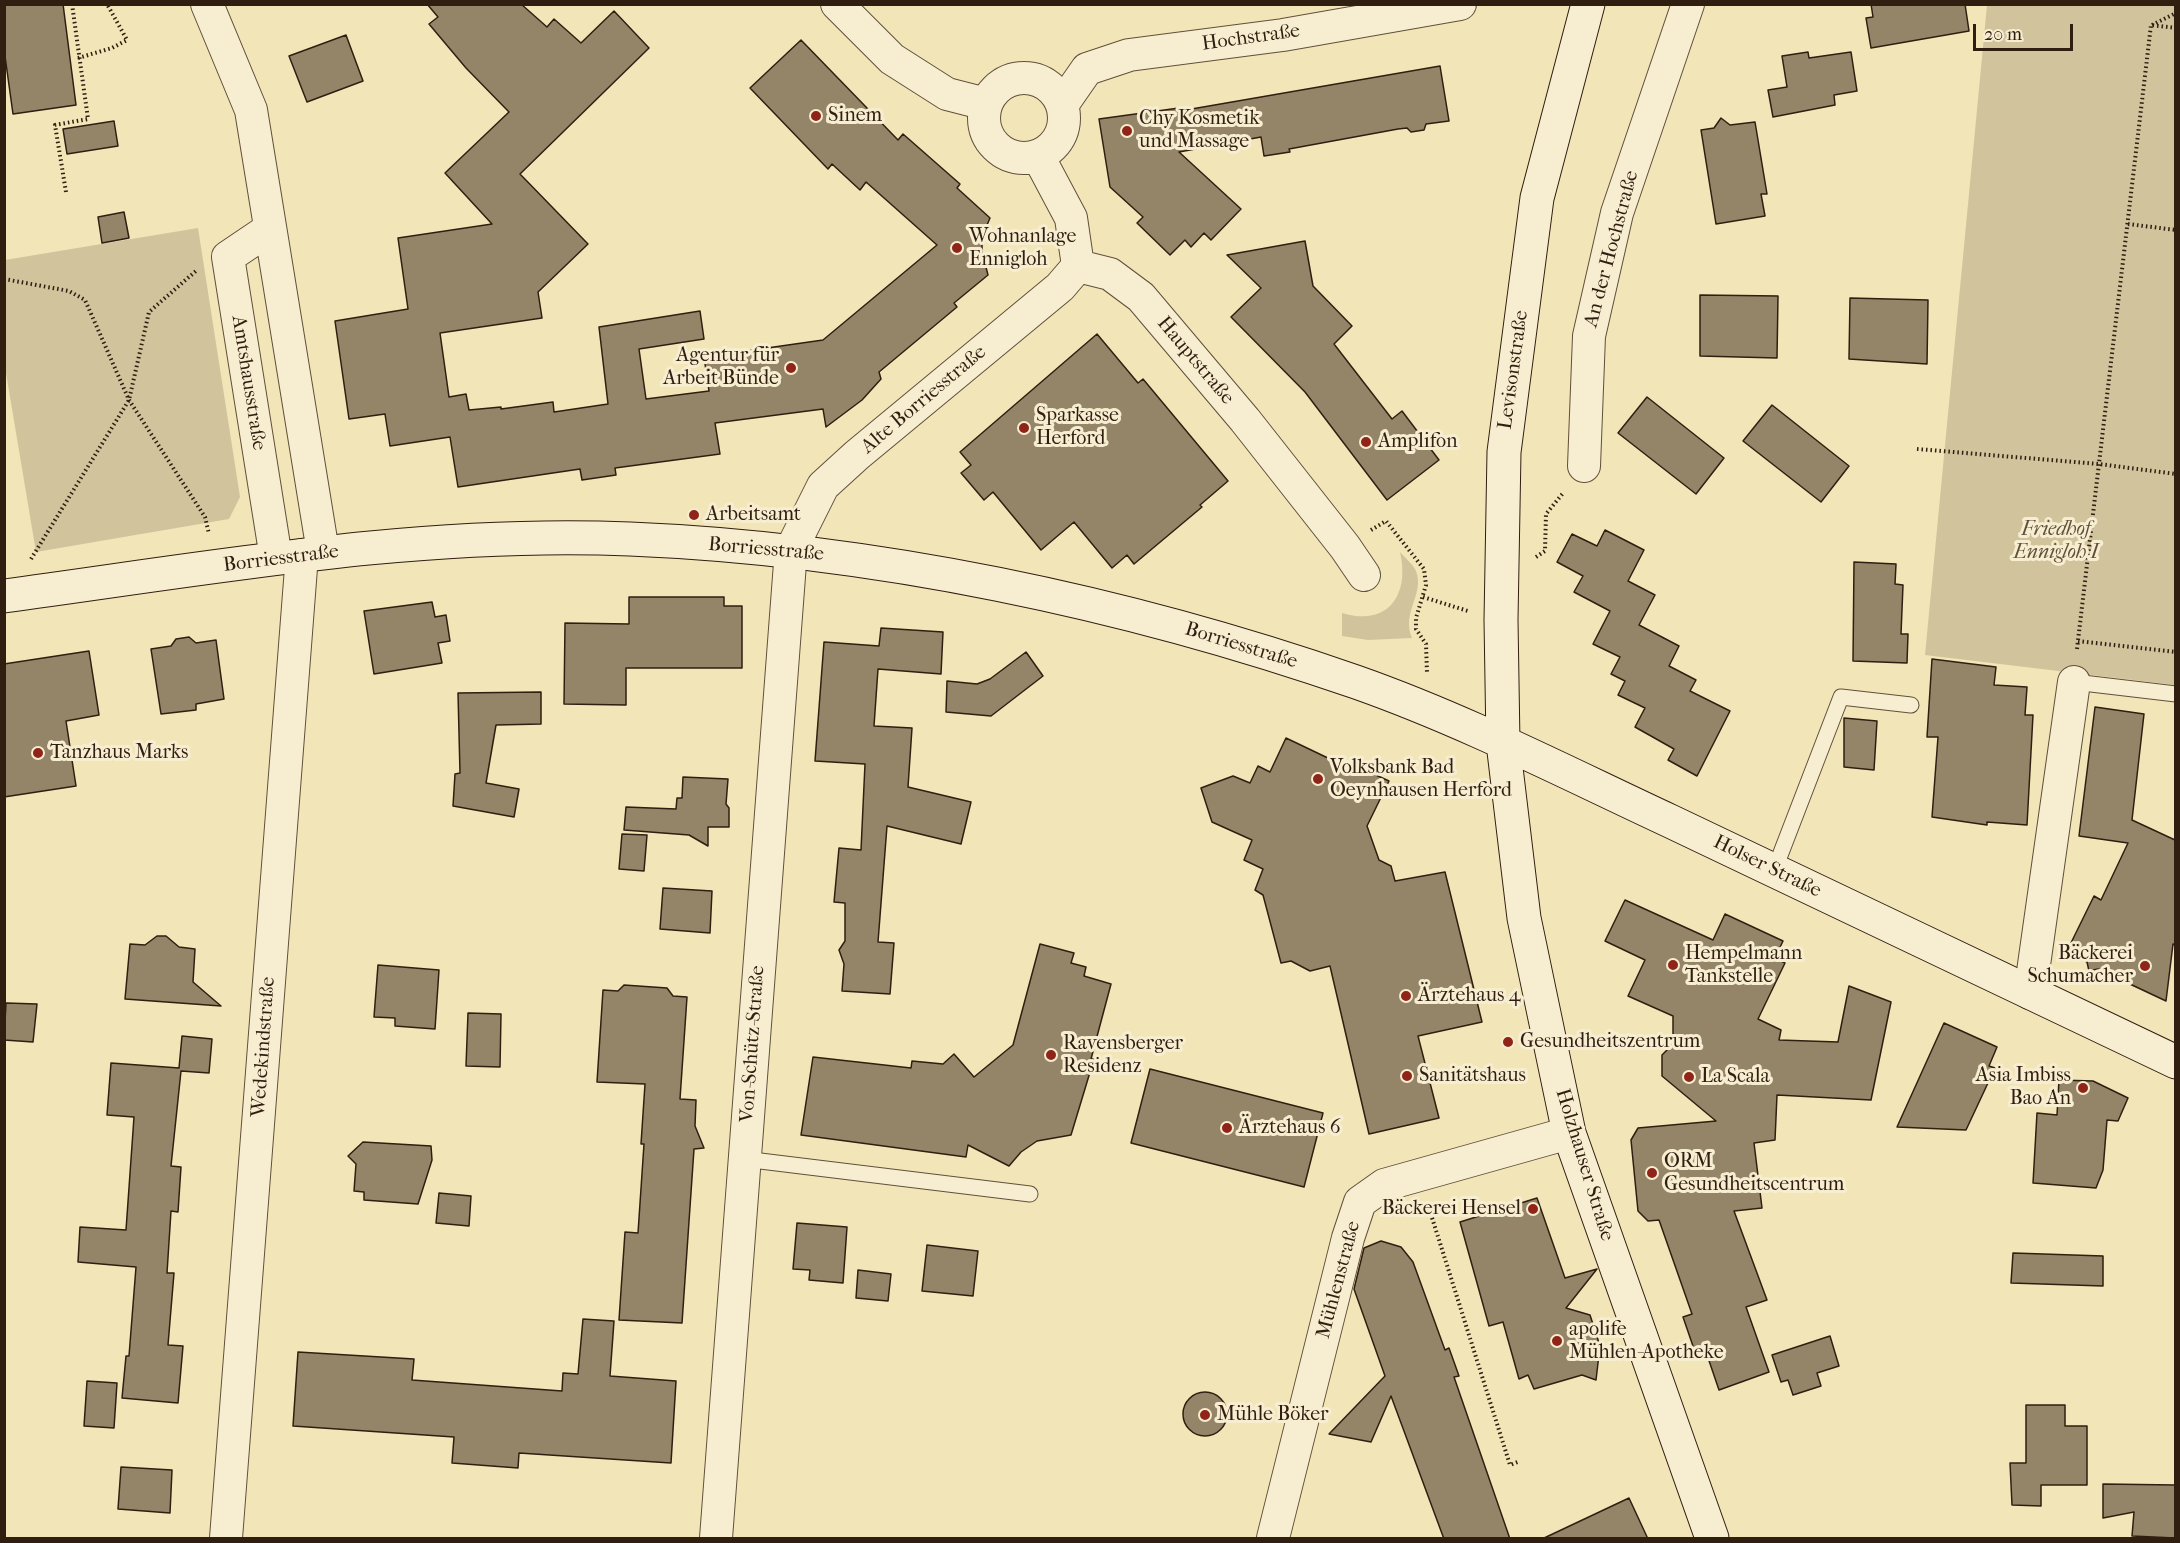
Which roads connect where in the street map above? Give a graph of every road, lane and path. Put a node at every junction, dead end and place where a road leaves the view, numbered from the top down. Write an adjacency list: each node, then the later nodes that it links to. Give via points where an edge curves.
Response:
1 (72, 4): 11 (path)
2 (107, 4): 11 (path, via 127,40)
3 (207, 4): 17 (street, via 251,110)
4 (837, 4): 12 (street, via 892,59 947,94)
5 (1460, 4): 13 (street, Hochstraße, via 1283,35 1129,55 1087,69)
6 (1688, 4): 25 (street, An der Hochstraße, via 1617,213 1589,336)
7 (1586, 8): 39 (main road, Levisonstraße, via 1537,198 1504,452)
8 (2175, 13): 9 (path)
9 (2151, 25): 10 (path); 16 (path)
10 (2175, 28)
11 (78, 58): 15 (path, via 88,118 55,125)
12 (986, 104): 13 (street, via 1000,85 1024,78 1047,85); 14 (street, via 983,117 990,142 1012,157)
13 (1062, 105): 14 (street, via 1060,135 1049,150)
14 (1038, 156): 20 (street, via 1071,218)
15 (66, 192)
16 (2127, 224): 18 (path); 24 (path)
17 (268, 230): 19 (street); 29 (street)
18 (2175, 230)
19 (228, 257): 22 (path, via 198,269 149,312); 29 (street, Amtshausstraße)
20 (1078, 266): 27 (street, Hauptstraße, via 1110,274 1141,297); 28 (street, Alte Borriesstraße, via 1060,287 823,486)
21 (4, 279): 22 (path, via 69,291 85,300)
22 (129, 400): 30 (path, via 205,517); 32 (path)
23 (1917, 449): 24 (path)
24 (2099, 464): 26 (path); 33 (path)
25 (1584, 466)
26 (2175, 474)
27 (1345, 547): 31 (street, Hauptstraße); 38 (path, via 1386,521 1424,569 1426,585 1416,629 1426,644)
28 (791, 550): 29 (main road, Borriesstraße, via 628,539 470,539); 38 (main road, Borriesstraße, via 903,566 1152,619 1359,683); 44 (street, Von-Schütz-Straße)
29 (300, 555): 30 (main road, Borriesstraße); 48 (street, Wedekindstraße)
30 (218, 567): 32 (main road, Borriesstraße)
31 (1364, 575)
32 (5, 596)
33 (2078, 640): 34 (path); 35 (path)
34 (2175, 652)
35 (2074, 682): 36 (lane); 41 (street)
36 (2175, 694)
37 (1911, 705): 40 (lane, via 1840,697)
38 (1429, 711): 39 (main road, Borriesstraße)
39 (1503, 742): 40 (main road, Holser Straße); 43 (main road, Holzhauser Straße, via 1524,918)
40 (1774, 871): 41 (main road, Holser Straße)
41 (2031, 993): 42 (main road, Holser Straße)
42 (2175, 1062)
43 (1569, 1133): 45 (street, Mühlenstraße); 51 (main road, Holzhauser Straße)
44 (744, 1159): 46 (lane); 49 (street, Von-Schütz-Straße)
45 (1419, 1175): 47 (path, via 1510,1465); 50 (street, Mühlenstraße, via 1384,1185 1360,1202 1341,1263)
46 (1030, 1194)
47 (1520, 1461)
48 (226, 1539)
49 (716, 1539)
50 (1273, 1539)
51 (1712, 1539)

